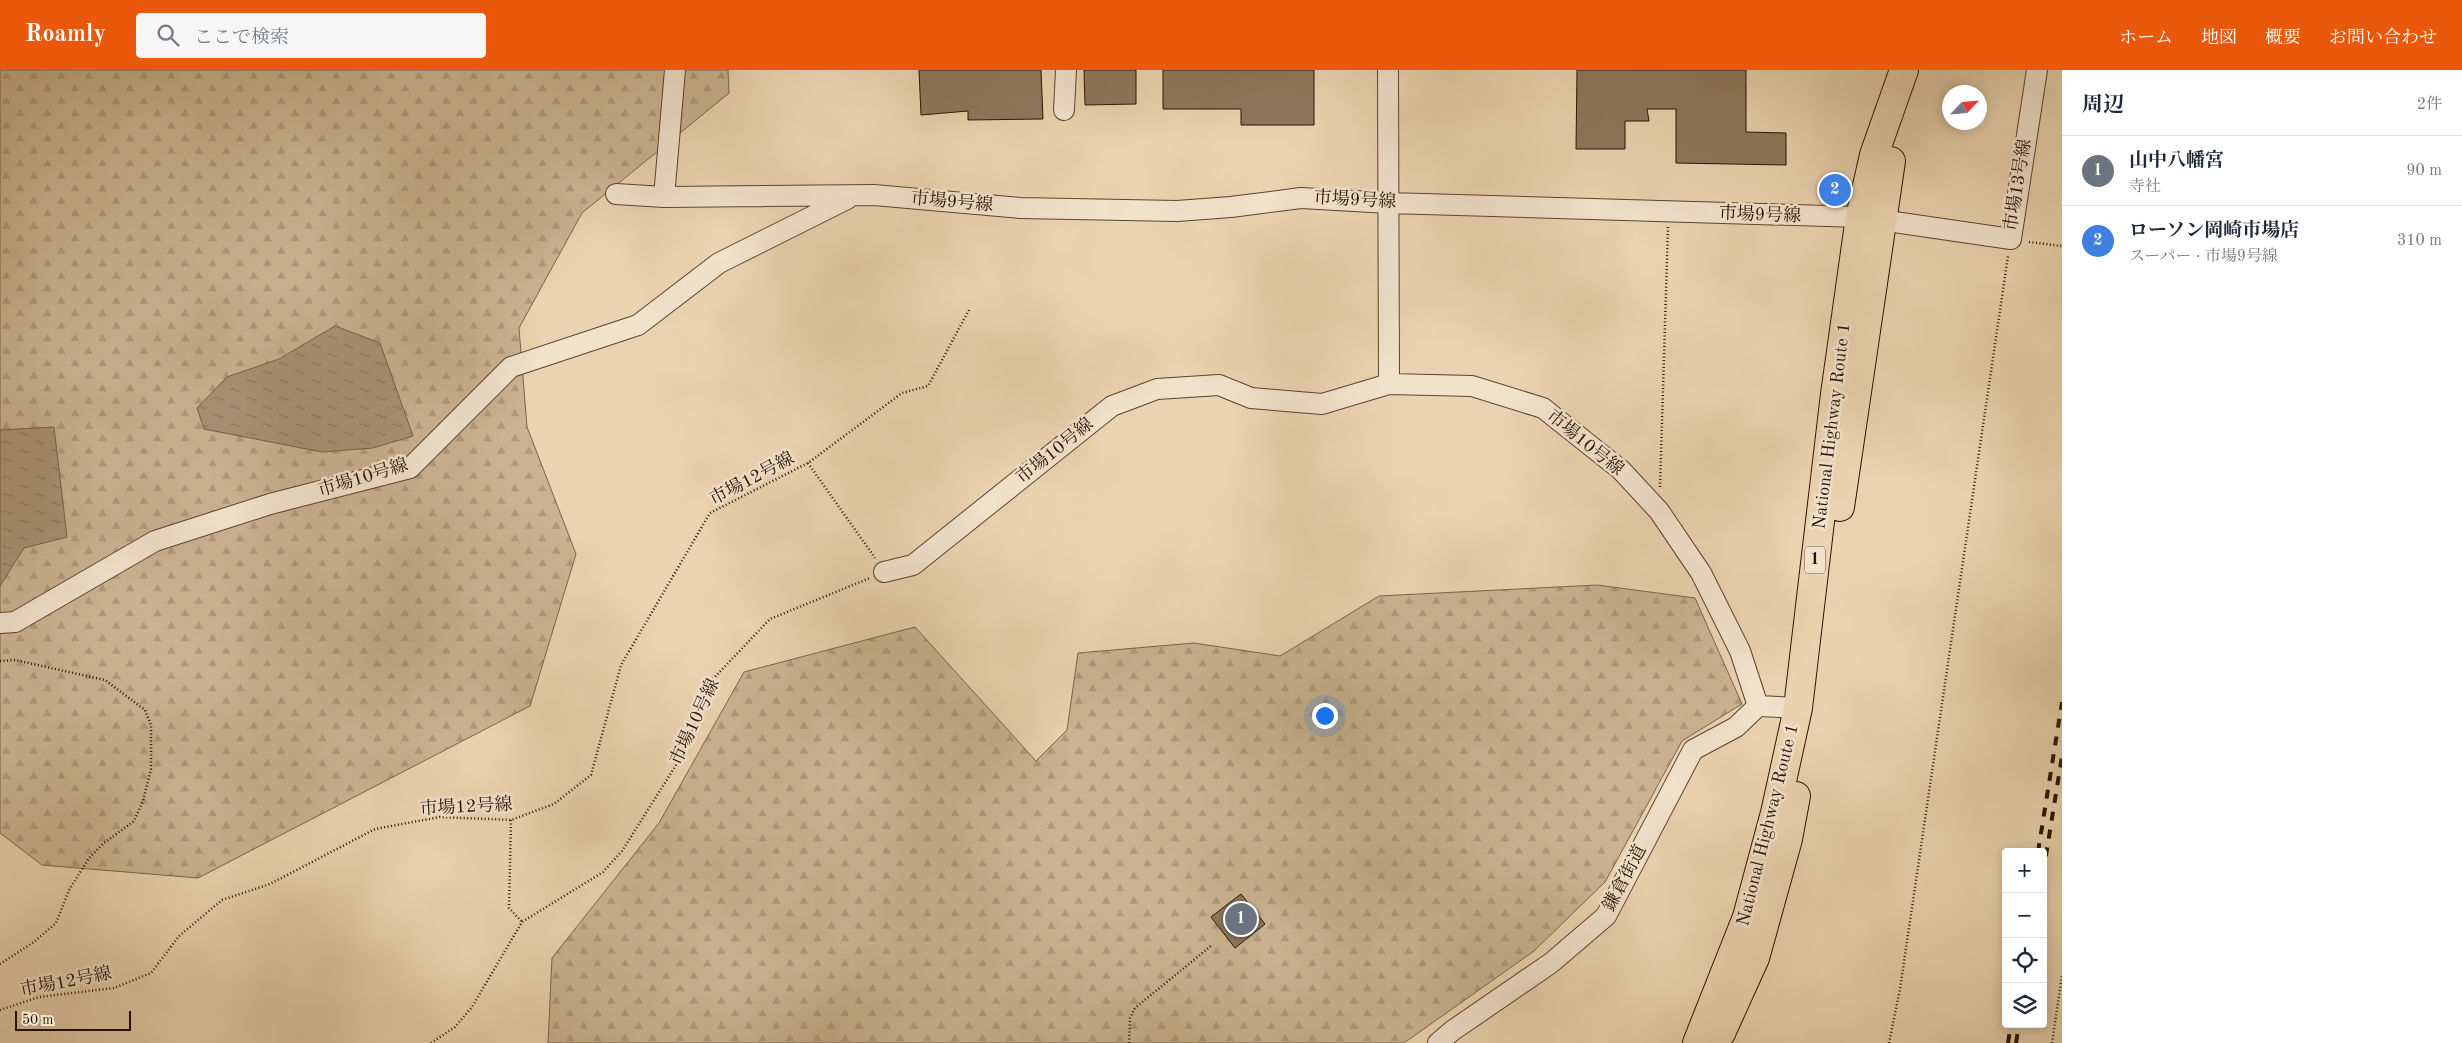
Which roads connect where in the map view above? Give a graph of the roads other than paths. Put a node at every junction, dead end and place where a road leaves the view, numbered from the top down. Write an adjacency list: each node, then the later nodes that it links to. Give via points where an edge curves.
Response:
1 (675, 70): 9 (street)
2 (1066, 70): 7 (street)
3 (1388, 70): 11 (street)
4 (1904, 70): 12 (highway, National Highway Route 1 / 1, via 1874,155)
5 (1922, 70): 12 (highway, National Highway Route 1 / 1)
6 (2037, 70): 12 (street, 市場13号線, via 2011,239)
7 (1064, 110)
8 (616, 194): 9 (street, 市場9号線)
9 (664, 197): 10 (street, 市場9号線)
10 (852, 197): 11 (street, 市場9号線, via 874,195 1020,208 1178,211 1300,198); 15 (street, 市場10号線, via 719,263 638,325 511,367 410,468 270,504 155,541 15,622)
11 (1390, 203): 12 (street, 市場9号線); 13 (street, via 1387,268)
12 (1870, 219): 17 (highway, National Highway Route 1 / 1, via 1835,394); 20 (highway, National Highway Route 1 / 1, via 1809,724 1788,839 1755,958)
13 (1389, 384): 14 (street, 市場10号線, via 1322,404 1251,398 1219,385 1157,389 1112,406 913,565); 16 (street, 市場10号線, via 1472,386 1543,408 1621,470 1659,510 1701,572 1740,651)
14 (884, 572)
15 (0, 623)
16 (1758, 706): 17 (street); 18 (street, 鎌倉街道, via 1736,727 1693,750 1606,916 1550,963)
17 (1798, 708): 19 (highway, National Highway Route 1 / 1, via 1775,813 1746,917)
18 (1438, 1043)
19 (1697, 1043)
20 (1716, 1043)

